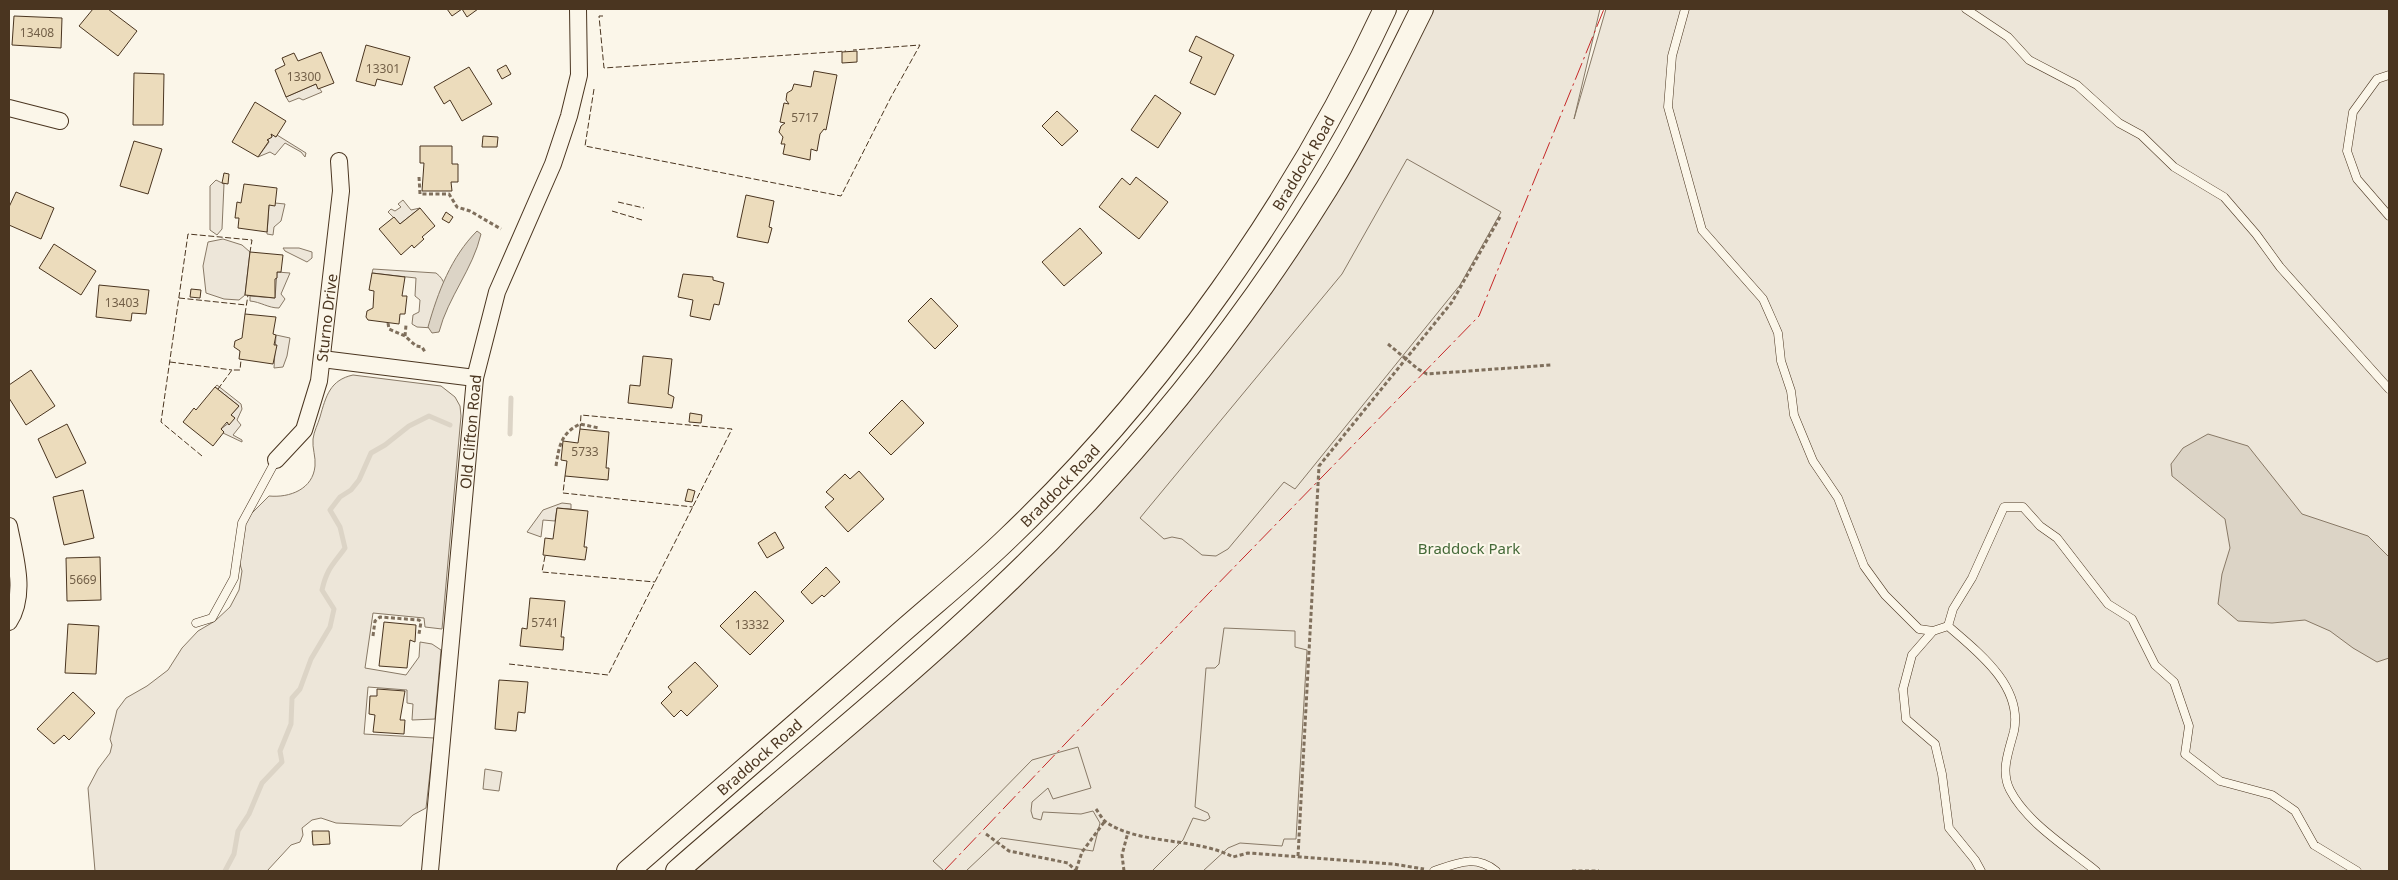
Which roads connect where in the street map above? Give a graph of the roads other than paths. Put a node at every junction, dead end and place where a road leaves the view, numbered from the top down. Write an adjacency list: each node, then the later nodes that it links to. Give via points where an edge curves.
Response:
1 (578, 9): 12 (street, Old Clifton Road, via 579,75 569,116 553,164 497,292)
2 (1385, 9): 21 (main road, Braddock Road, via 1336,109 1256,240 1207,310 1117,422 1009,537)
3 (1422, 9): 22 (main road, Braddock Road, via 1376,103 1328,187 1248,308 1148,435 999,590)
4 (1685, 9): 19 (lane, via 1672,56 1668,107 1702,230 1763,299 1778,333 1794,415 1813,461 1838,498 1864,566 1885,595 1919,629)
5 (1966, 9): 13 (lane, via 2008,37 2030,60 2077,85 2174,167 2224,197 2280,267)
6 (2389, 75): 10 (lane, via 2376,80 2353,112 2347,151 2357,179)
7 (9, 108): 8 (street)
8 (60, 121)
9 (339, 161): 11 (street, Sturno Drive, via 341,191)
10 (2389, 216)
11 (322, 359): 12 (street); 14 (street, Sturno Drive, via 314,402 304,430)
12 (475, 378): 20 (street, Old Clifton Road)
13 (2389, 389)
14 (276, 460): 17 (lane, via 242,524 234,578 212,618)
15 (9, 526): 16 (street, via 19,589)
16 (9, 622)
17 (196, 623)
18 (1948, 626): 19 (lane); 26 (lane, via 1977,651 2005,683 2014,707 2014,728 2004,771 2010,790 2026,813); 27 (lane, via 1953,609 1972,578 2004,508 2023,507 2040,526 2057,538 2108,604 2132,620 2155,666 2174,682 2189,726 2185,754 2220,781 2272,795 2295,811 2314,845)
19 (1932, 631): 25 (lane, via 1912,656 1903,689 1906,719 1935,744 1949,828)
20 (430, 871)
21 (628, 871)
22 (677, 871)
23 (1434, 871): 24 (lane, via 1464,860 1486,863)
24 (1496, 871)
25 (1981, 871)
26 (2096, 871)
27 (2357, 871)

